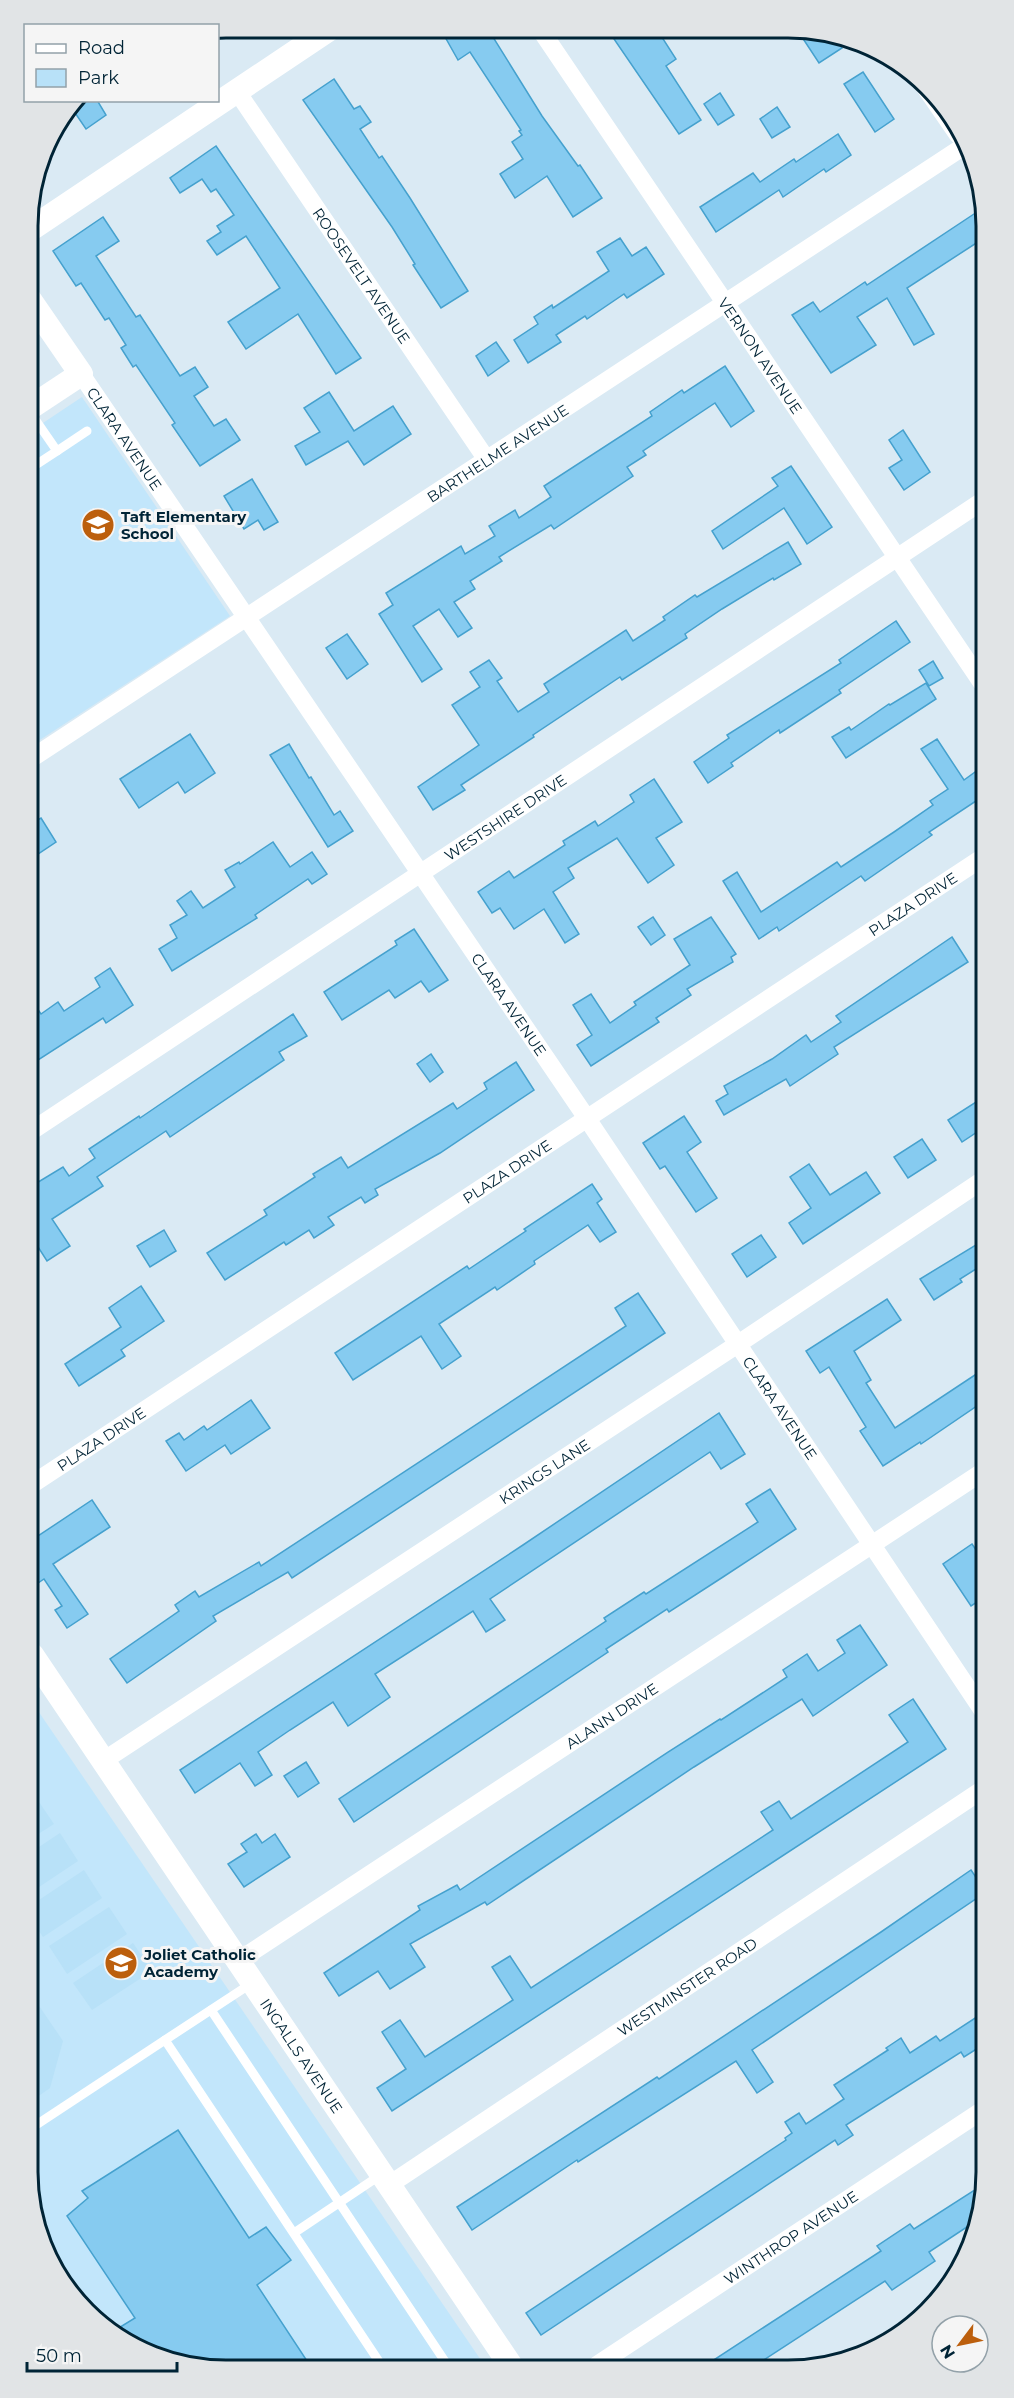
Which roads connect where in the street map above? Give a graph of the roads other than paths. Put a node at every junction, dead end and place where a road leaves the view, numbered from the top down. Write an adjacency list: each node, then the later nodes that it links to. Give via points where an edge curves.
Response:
1 (317, 37): 3 (street)
2 (545, 37): 8 (street, VERNON AVENUE)
3 (236, 90): 4 (street); 15 (street, ROOSEVELT AVENUE)
4 (219, 99)
5 (211, 103): 7 (street)
6 (960, 149): 8 (street, BARTHELME AVENUE)
7 (38, 223)
8 (726, 305): 15 (street, BARTHELME AVENUE); 18 (street, VERNON AVENUE)
9 (38, 311): 10 (street, CLARA AVENUE)
10 (81, 374): 11 (street); 19 (street, CLARA AVENUE)
11 (38, 402)
12 (38, 423): 14 (lane)
13 (87, 431): 14 (lane)
14 (57, 451): 16 (lane)
15 (487, 460): 19 (street, BARTHELME AVENUE)
16 (38, 464)
17 (976, 505): 18 (street, WESTSHIRE DRIVE)
18 (897, 557): 20 (street, VERNON AVENUE); 23 (street, WESTSHIRE DRIVE)
19 (246, 617): 21 (street, BARTHELME AVENUE); 23 (street, CLARA AVENUE)
20 (976, 674)
21 (38, 754)
22 (976, 862): 24 (street, PLAZA DRIVE)
23 (422, 875): 24 (street, CLARA AVENUE); 25 (street, WESTSHIRE DRIVE)
24 (588, 1120): 27 (street, CLARA AVENUE); 29 (street, PLAZA DRIVE)
25 (38, 1127)
26 (976, 1185): 27 (street, KRINGS LANE)
27 (738, 1344): 30 (street, CLARA AVENUE); 33 (street, KRINGS LANE)
28 (976, 1476): 30 (street, ALANN DRIVE)
29 (37, 1481)
30 (873, 1544): 32 (street, CLARA AVENUE); 35 (street, ALANN DRIVE)
31 (37, 1663): 33 (street, INGALLS AVENUE)
32 (976, 1700)
33 (103, 1761): 35 (street, INGALLS AVENUE)
34 (976, 1794): 41 (street, WESTMINSTER ROAD)
35 (238, 1961): 36 (street, INGALLS AVENUE)
36 (253, 1983): 37 (lane); 41 (street, INGALLS AVENUE)
37 (211, 2010): 38 (lane); 42 (lane)
38 (165, 2040): 40 (lane); 43 (lane)
39 (976, 2115): 47 (street, WINTHROP AVENUE)
40 (37, 2124)
41 (385, 2180): 42 (lane); 46 (street, INGALLS AVENUE)
42 (339, 2203): 43 (lane); 45 (lane)
43 (294, 2233): 44 (lane)
44 (378, 2360)
45 (444, 2360)
46 (507, 2360)
47 (605, 2360)

